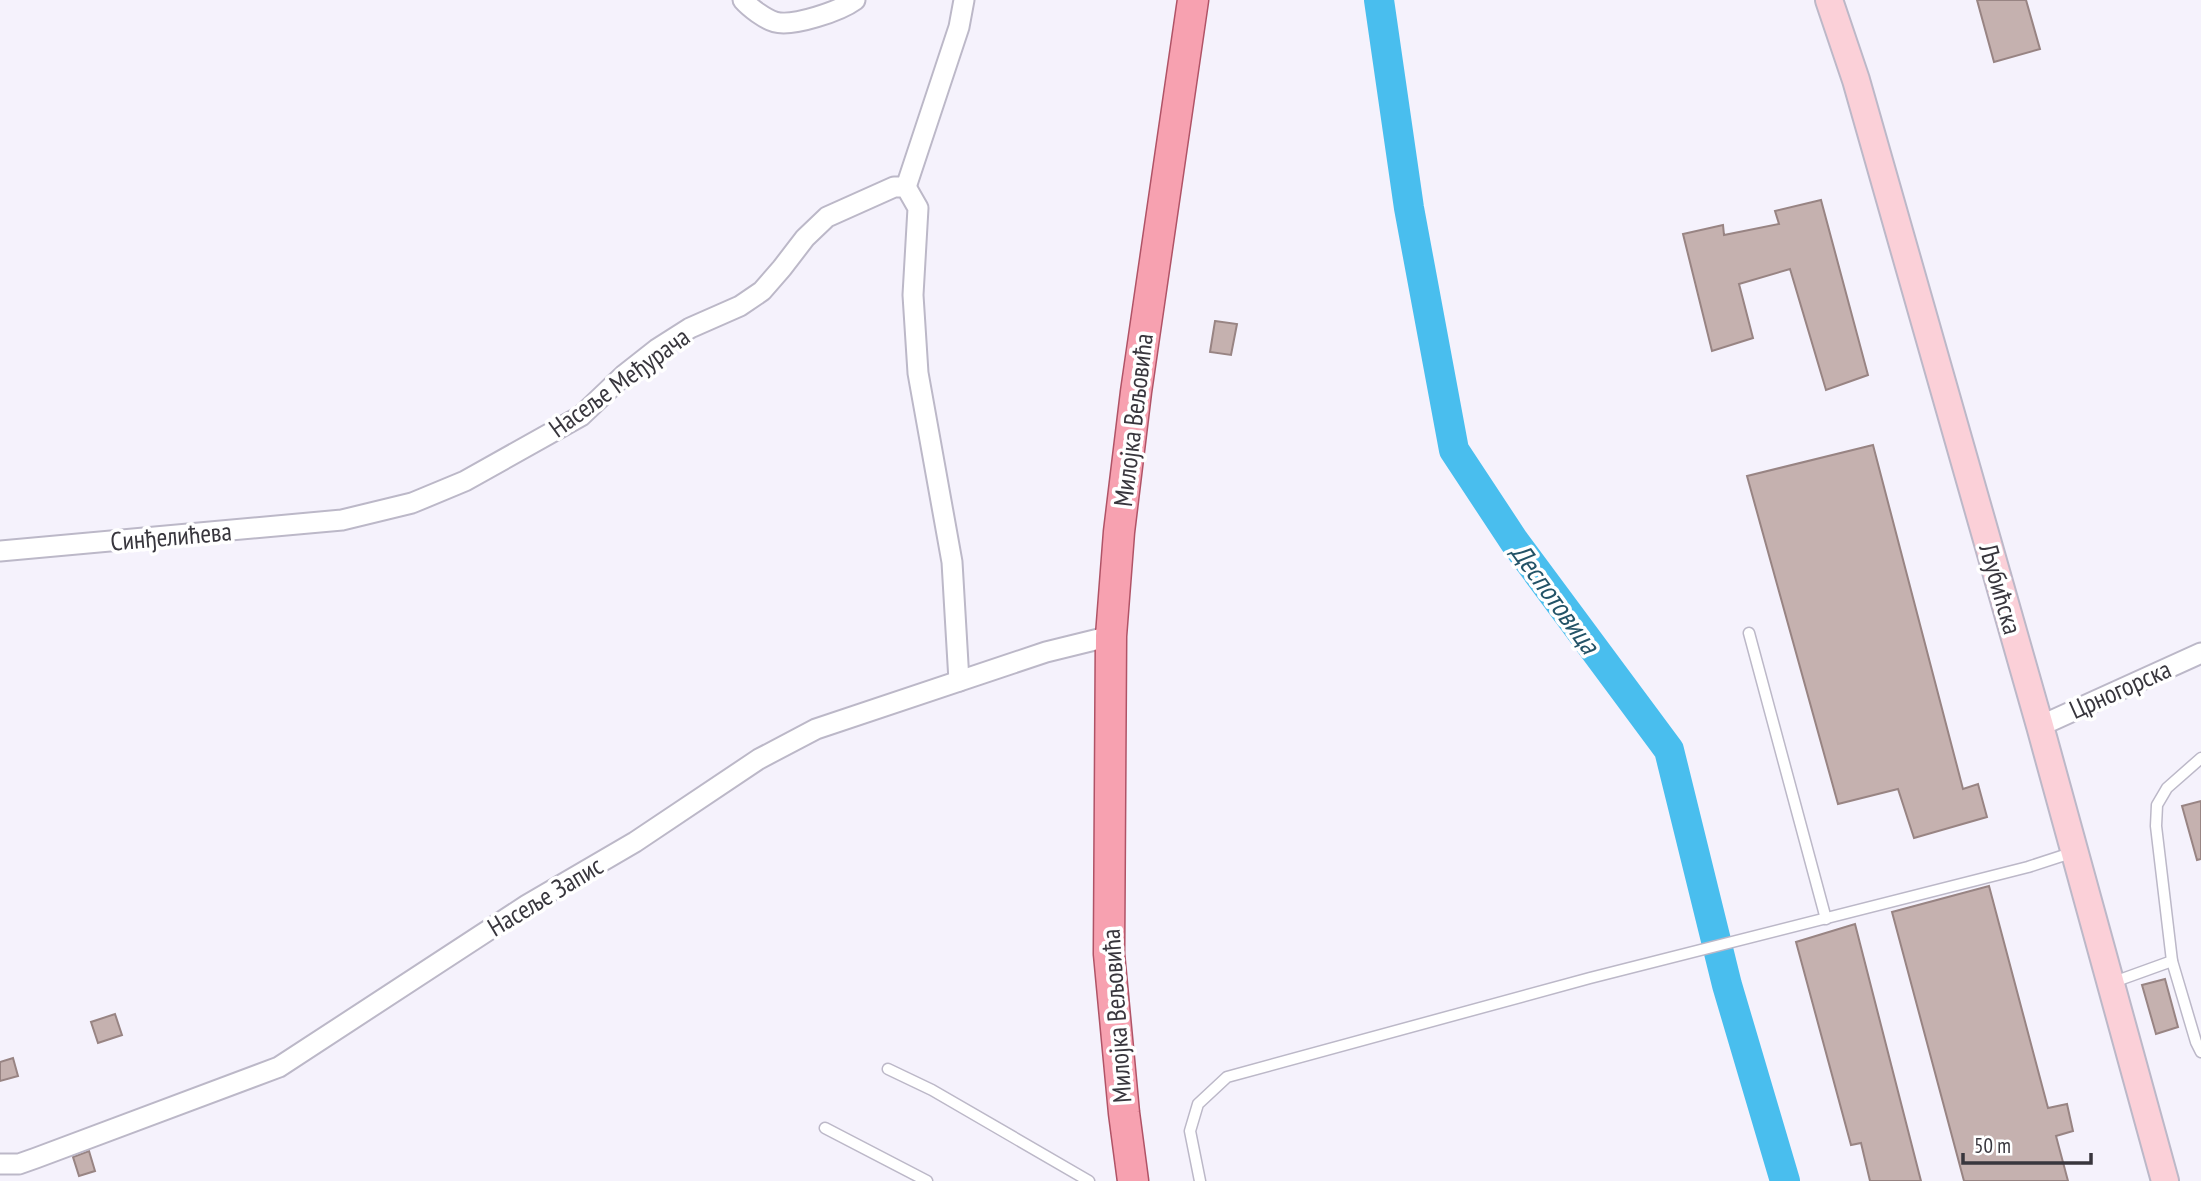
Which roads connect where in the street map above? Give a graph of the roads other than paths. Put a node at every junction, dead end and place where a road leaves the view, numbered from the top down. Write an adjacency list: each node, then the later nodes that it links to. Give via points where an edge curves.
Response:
1 (743, 0): 2 (street, via 776,22 806,20)
2 (855, 0)
3 (964, 0): 6 (street)
4 (1193, 0): 10 (main road, Милојка Вељовића, via 1136,392)
5 (1829, 0): 13 (street, Љубићска, via 1856,80)
6 (906, 187): 7 (street, Насеље Међурача, via 894,187 827,217 762,291 657,349 581,416 465,481 412,503); 12 (street, via 918,208 913,295 918,373 952,562)
7 (342, 520): 8 (street, Синђелићева)
8 (0, 551)
9 (1749, 633): 16 (lane)
10 (1111, 636): 12 (street, Насеље Запис); 25 (main road, Милојка Вељовића, via 1110,954)
11 (2201, 653): 13 (street, Црногорска)
12 (959, 681): 22 (street, Насеље Запис, via 816,730 760,759 279,1067)
13 (2040, 726): 15 (street, Љубићска)
14 (2201, 758): 17 (lane, via 2167,788 2157,805 2155,826)
15 (2074, 852): 16 (lane); 18 (street, Љубићска)
16 (1826, 919): 26 (lane, via 1227,1077 1198,1104 1190,1131)
17 (2172, 961): 18 (lane); 19 (lane)
18 (2110, 984): 27 (street, Љубићска)
19 (2201, 1052)
20 (888, 1069): 24 (lane)
21 (825, 1128): 23 (lane)
22 (6, 1170)
23 (927, 1181)
24 (1089, 1181)
25 (1133, 1181)
26 (1200, 1181)
27 (2165, 1181)

